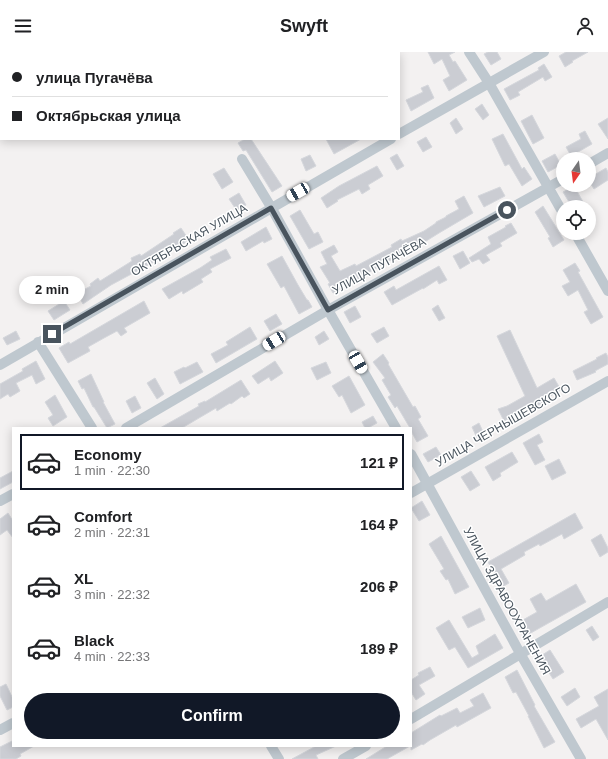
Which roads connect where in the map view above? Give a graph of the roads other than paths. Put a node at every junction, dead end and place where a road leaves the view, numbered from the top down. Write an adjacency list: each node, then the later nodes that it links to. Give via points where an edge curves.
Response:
1 (469, 52): 3 (street)
2 (544, 52): 3 (street)
3 (489, 83): 4 (street); 10 (street)
4 (400, 133)
5 (389, 140): 12 (street, ОКТЯБРЬСКАЯ УЛИЦА)
6 (608, 153): 8 (street)
7 (242, 159): 12 (street)
8 (596, 160)
9 (556, 183): 10 (street, УЛИЦА ПУГАЧЁВА)
10 (548, 187): 11 (street); 15 (street, УЛИЦА ПУГАЧЁВА)
11 (556, 201)
12 (271, 208): 15 (street); 16 (street, ОКТЯБРЬСКАЯ УЛИЦА)
13 (579, 240): 14 (street)
14 (608, 291)
15 (328, 310): 20 (street, УЛИЦА ПУГАЧЁВА); 21 (street)
16 (38, 342): 17 (street, ОКТЯБРЬСКАЯ УЛИЦА); 19 (street)
17 (0, 365)
18 (608, 381): 23 (street, УЛИЦА ЧЕРНЫШЕВСКОГО)
19 (91, 427)
20 (128, 427)
21 (395, 427)
22 (412, 456): 23 (street, УЛИЦА ЗДРАВООХРАНЕНИЯ)
23 (428, 483): 24 (street, УЛИЦА ЧЕРНЫШЕВСКОГО); 28 (street, УЛИЦА ЗДРАВООХРАНЕНИЯ)
24 (412, 492)
25 (12, 495): 26 (street)
26 (0, 501)
27 (608, 602): 28 (street)
28 (521, 655): 29 (street); 36 (street, УЛИЦА ЗДРАВООХРАНЕНИЯ)
29 (412, 718)
30 (12, 724): 31 (street)
31 (0, 730)
32 (272, 747): 34 (street)
33 (364, 747): 35 (street)
34 (279, 759)
35 (343, 759)
36 (581, 759)

